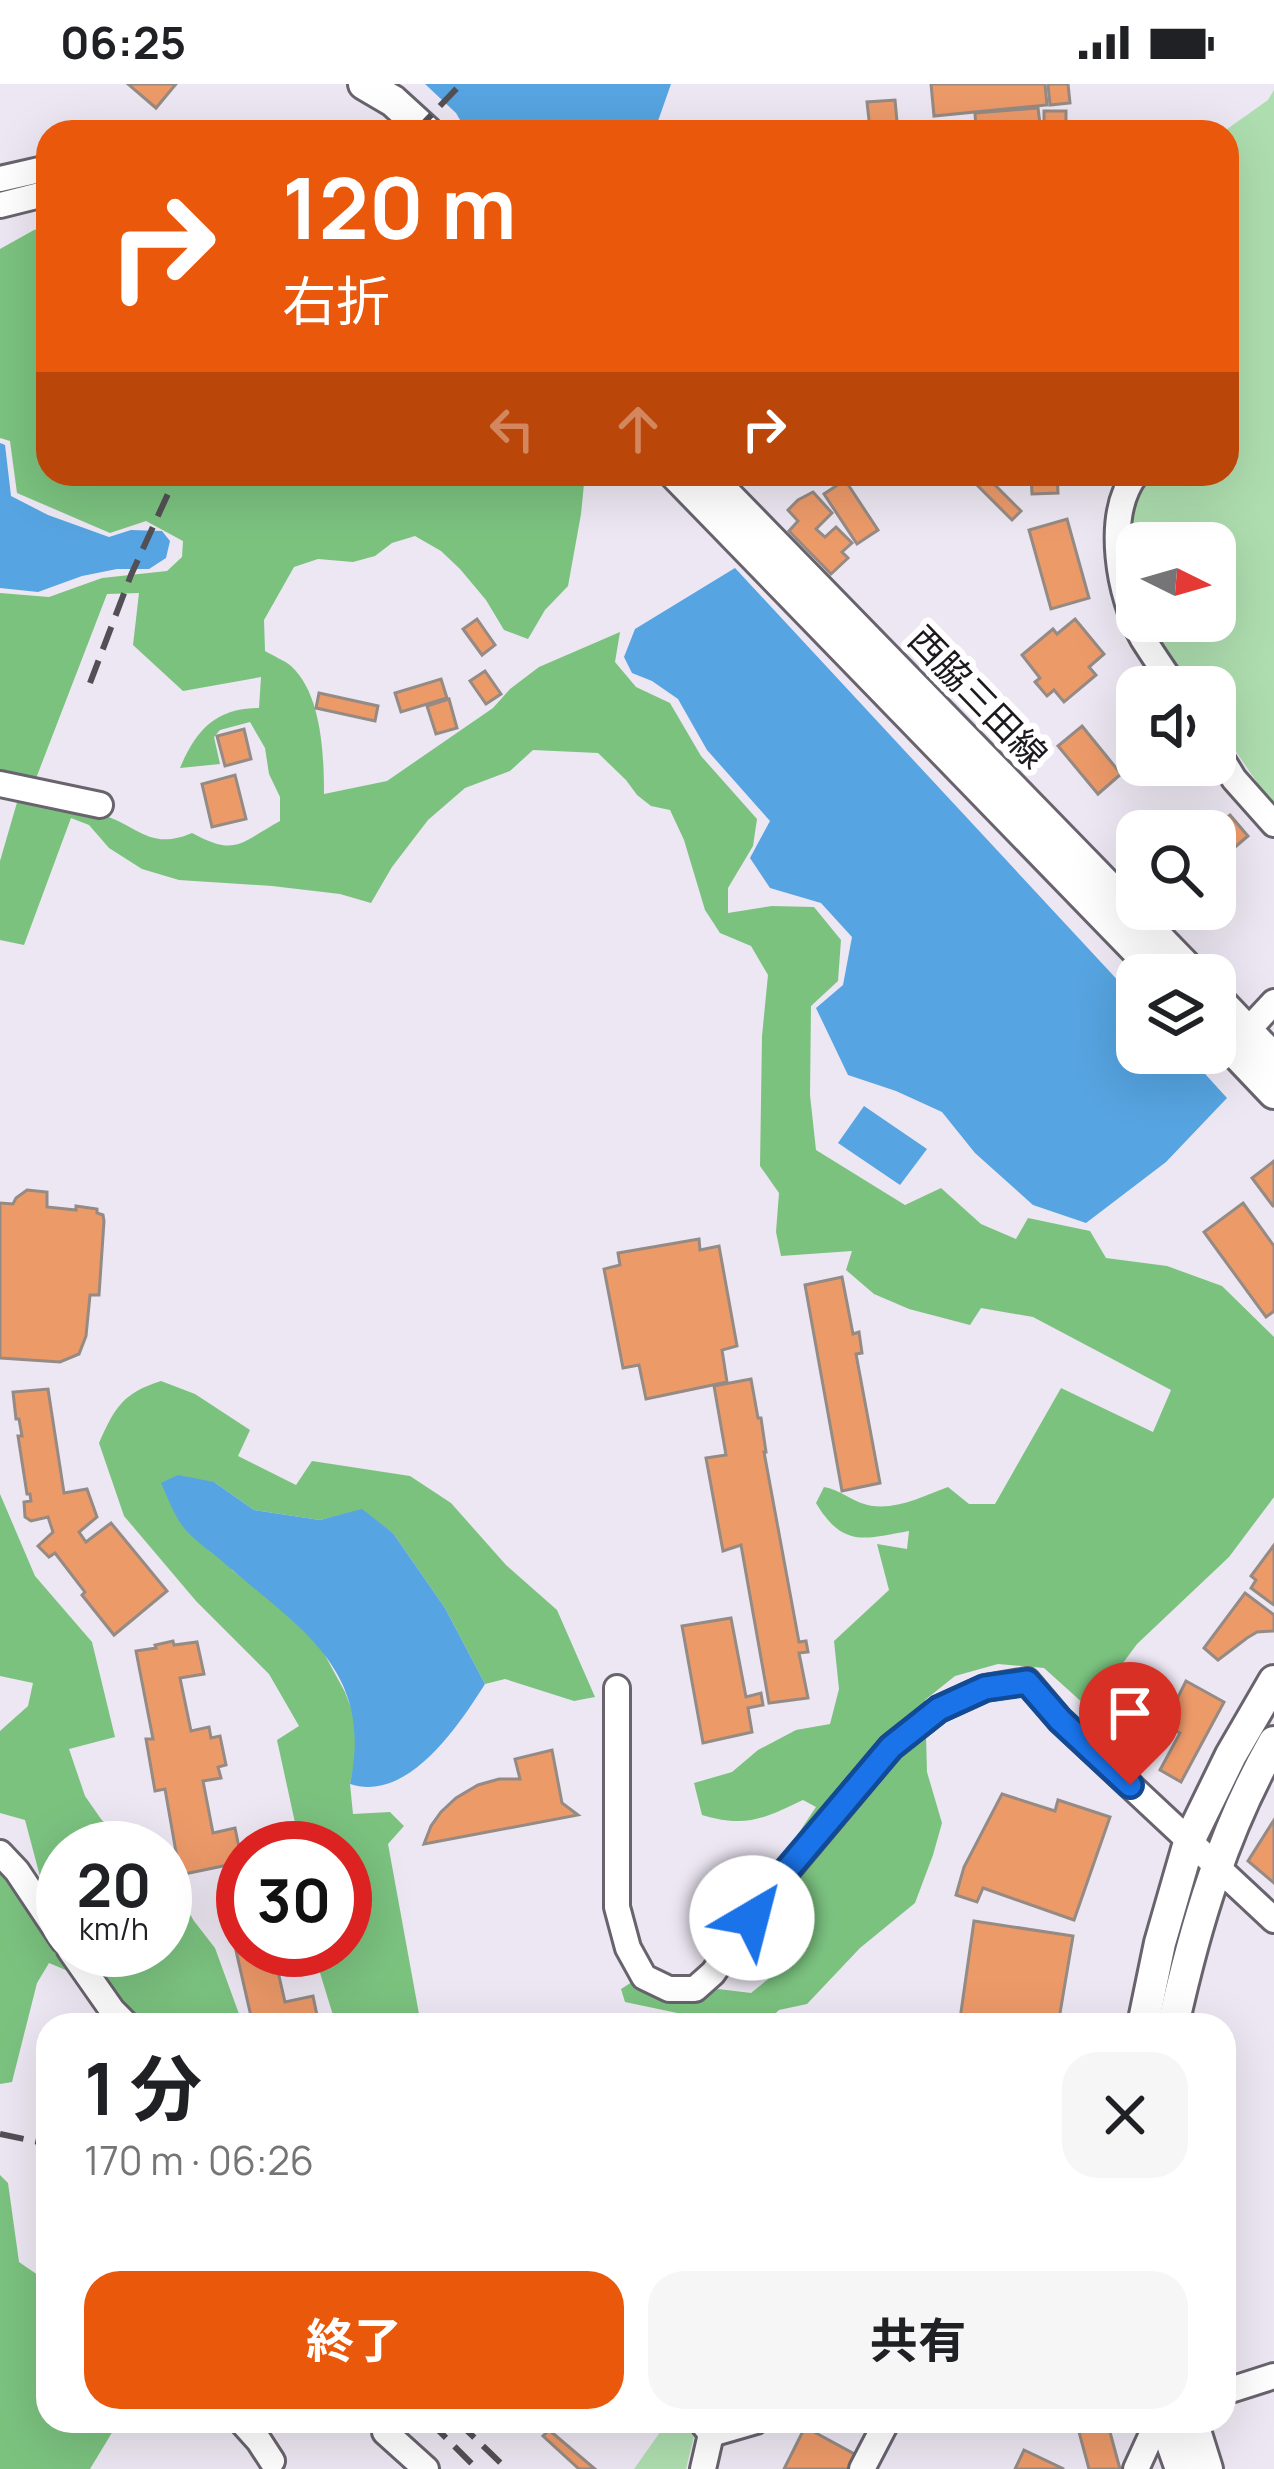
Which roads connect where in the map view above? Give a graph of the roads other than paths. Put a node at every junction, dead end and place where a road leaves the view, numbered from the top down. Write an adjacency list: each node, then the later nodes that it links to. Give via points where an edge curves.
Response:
1 (364, 84): 2 (main road)
2 (414, 120)
3 (36, 171): 4 (street)
4 (0, 179)
5 (36, 196): 6 (street)
6 (0, 205)
7 (687, 486): 15 (main road, 西脇三田線)
8 (718, 486): 16 (main road, 西脇三田線)
9 (1128, 486): 10 (street, via 1118,532 1122,586)
10 (1161, 666)
11 (1236, 781): 14 (street)
12 (0, 784): 13 (street)
13 (100, 805)
14 (1274, 824)
15 (1141, 954)
16 (1174, 954)
17 (1274, 1002): 19 (street)
18 (1236, 1019): 19 (main road)
19 (1247, 1031): 21 (main road)
20 (1236, 1053): 22 (main road)
21 (1274, 1059)
22 (1274, 1093)
23 (1274, 1682): 26 (main road)
24 (617, 1688): 26 (street, via 617,1907 644,1977 669,1989 695,1989 713,1973 770,1890 891,1747 939,1709 985,1688 1027,1682)
25 (1274, 1742): 28 (main road)
26 (1190, 1839): 28 (street); 33 (main road)
27 (0, 1853): 29 (street)
28 (1215, 1864): 30 (street); 34 (main road)
29 (36, 1900)
30 (1274, 1920)
31 (89, 1977): 32 (street)
32 (115, 2013)
33 (1145, 2013)
34 (1176, 2013)
35 (1274, 2376): 36 (street)
36 (1236, 2388)
37 (252, 2433): 44 (street)
38 (387, 2433): 45 (street)
39 (706, 2433): 46 (street)
40 (881, 2433): 47 (street)
41 (1155, 2433): 48 (street)
42 (1166, 2433): 49 (main road)
43 (1196, 2433): 50 (main road)
44 (267, 2466)
45 (426, 2469)
46 (703, 2469)
47 (862, 2469)
48 (1136, 2469)
49 (1180, 2469)
50 (1207, 2469)

